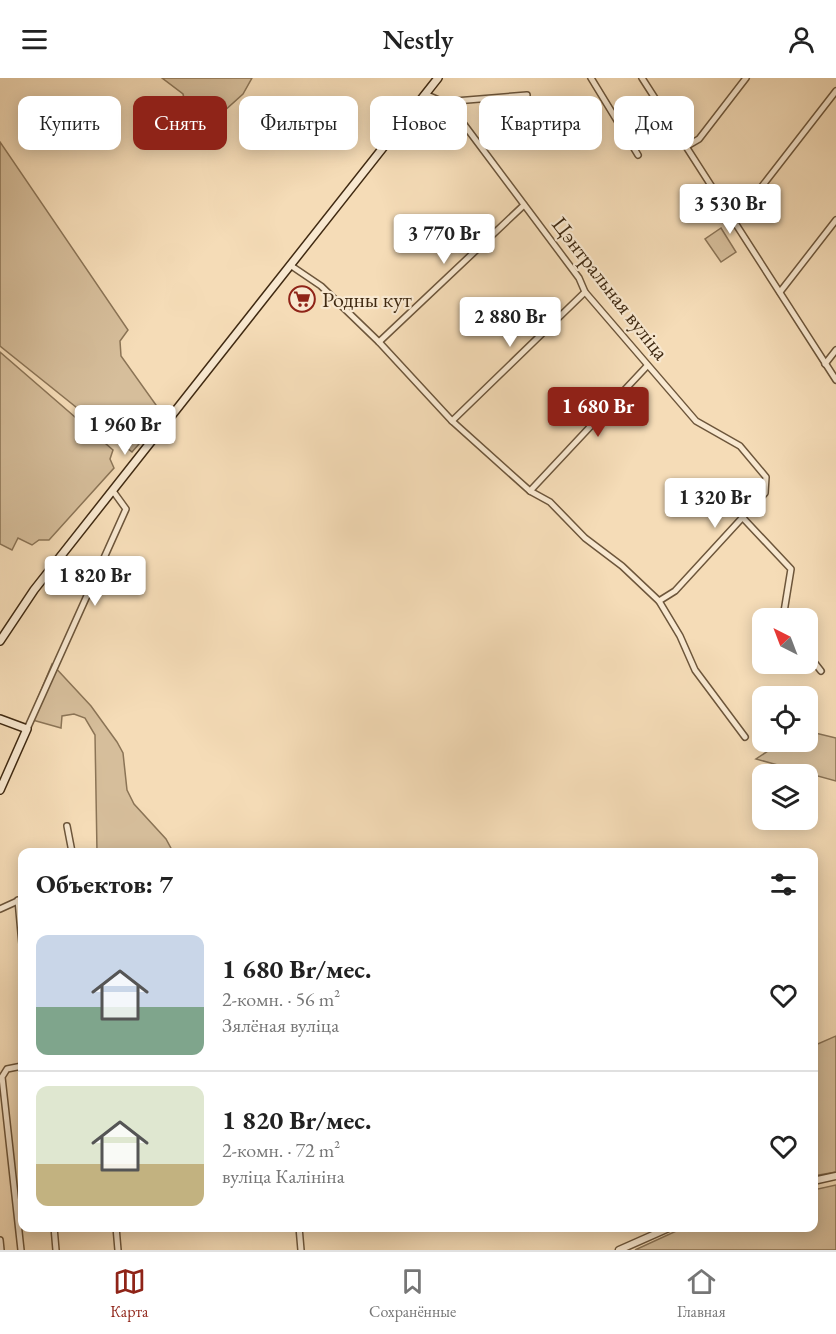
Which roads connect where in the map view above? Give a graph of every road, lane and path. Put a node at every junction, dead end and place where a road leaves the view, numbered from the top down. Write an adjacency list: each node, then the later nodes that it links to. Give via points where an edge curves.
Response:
1 (438, 78): 6 (main road)
2 (591, 78): 14 (street)
3 (642, 78): 9 (street)
4 (746, 78): 12 (street)
5 (836, 91): 17 (street)
6 (425, 94): 8 (street, Цэнтральная вуліца); 18 (main road)
7 (527, 95): 10 (street)
8 (430, 96)
9 (654, 96)
10 (467, 100)
11 (467, 129): 15 (street, Цэнтральная вуліца)
12 (694, 142)
13 (690, 150): 17 (street)
14 (638, 155)
15 (524, 205): 19 (street, Цэнтральная вуліца, via 579,278); 21 (street)
16 (836, 220): 20 (street)
17 (735, 221): 20 (street)
18 (290, 265): 21 (street, via 321,286); 27 (main road)
19 (585, 292): 24 (street, Цэнтральная вуліца); 26 (street)
20 (780, 292): 23 (street)
21 (379, 342): 26 (street)
22 (836, 350): 23 (street)
23 (825, 364): 25 (street)
24 (647, 366): 28 (street); 29 (street, Цэнтральная вуліца, via 696,421 740,446 766,477 765,493)
25 (836, 380)
26 (452, 421): 28 (street)
27 (113, 491): 32 (main road, via 34,590); 36 (street, via 126,509)
28 (530, 491): 30 (street, via 550,502 585,538)
29 (743, 518): 30 (street, Цэнтральная вуліца, via 675,591); 31 (street, via 791,569)
30 (659, 601): 37 (street, via 695,670)
31 (785, 608)
32 (0, 641)
33 (818, 667): 34 (street)
34 (821, 671)
35 (0, 719): 36 (main road)
36 (27, 729): 38 (main road)
37 (745, 737)
38 (0, 790)
39 (67, 826): 40 (street)
40 (71, 848)
41 (18, 901): 42 (street)
42 (0, 909)
43 (18, 1067): 46 (street, via 7,1069 2,1077)
44 (836, 1176): 45 (street)
45 (818, 1180)
46 (18, 1223)
47 (19, 1232): 54 (street)
48 (54, 1232): 55 (street)
49 (116, 1232): 56 (street)
50 (299, 1232): 57 (street)
51 (660, 1232): 58 (street)
52 (0, 1240): 53 (street)
53 (1, 1250)
54 (21, 1250)
55 (56, 1250)
56 (118, 1250)
57 (301, 1250)
58 (619, 1250)

